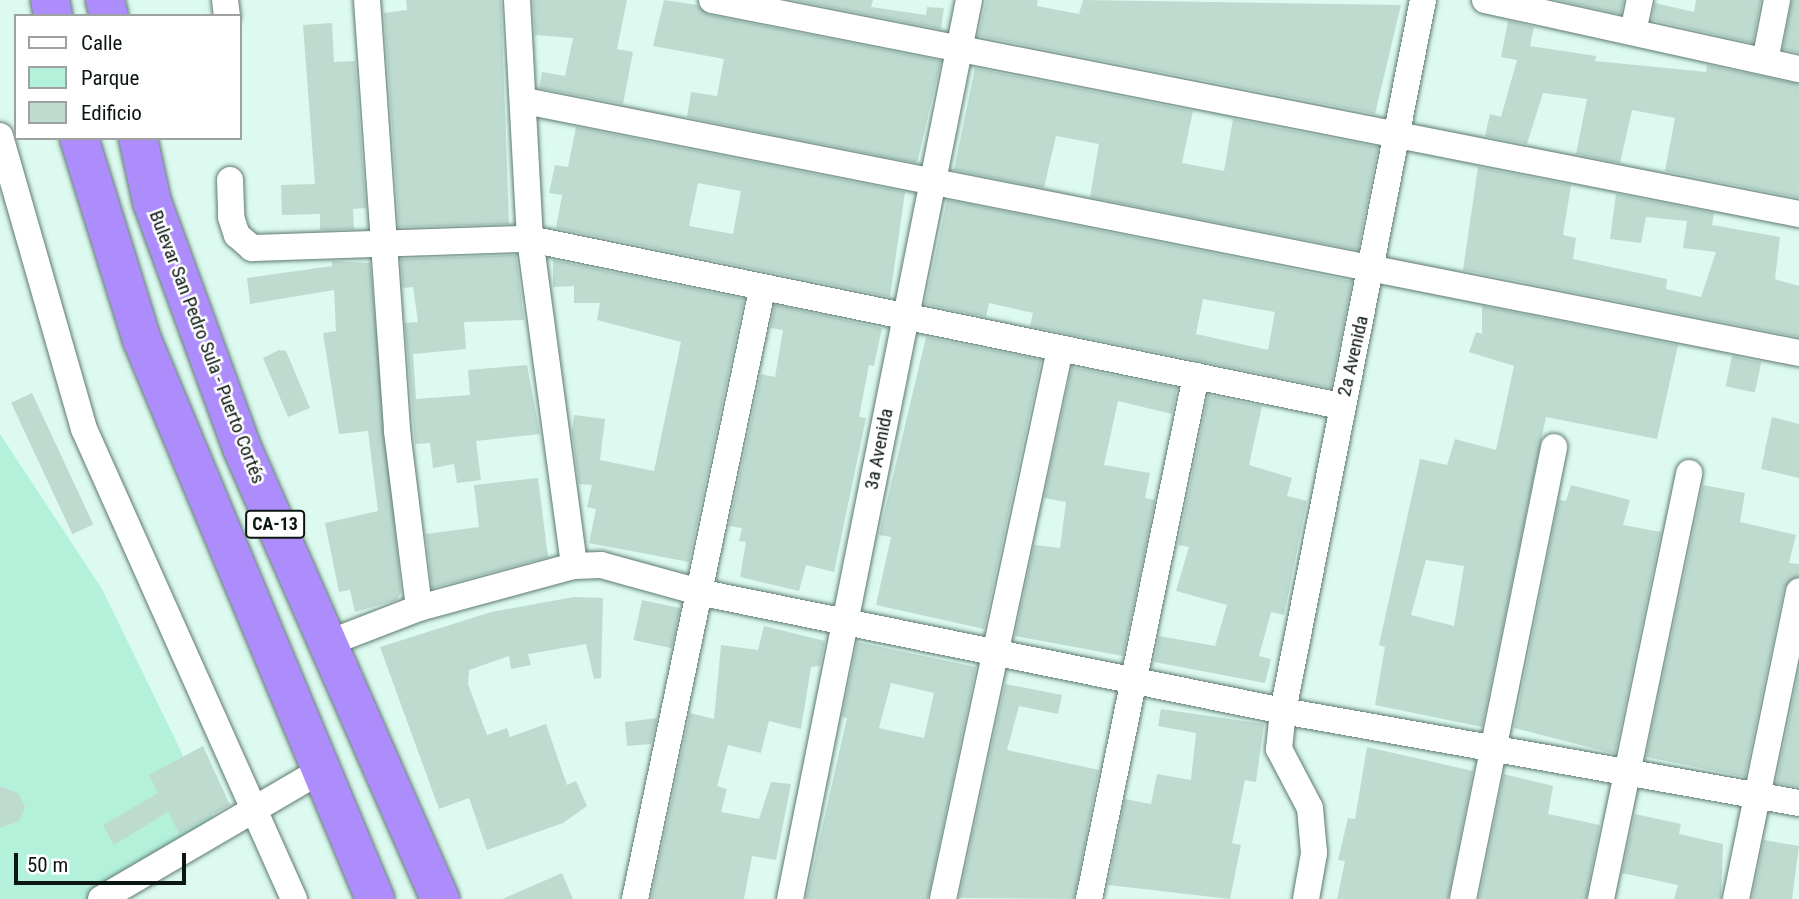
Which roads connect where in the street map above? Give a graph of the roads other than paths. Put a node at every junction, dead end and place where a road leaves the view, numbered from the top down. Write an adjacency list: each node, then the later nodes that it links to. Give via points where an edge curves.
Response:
1 (367, 0): 22 (street)
2 (517, 0): 13 (street)
3 (712, 0): 10 (street)
4 (969, 0): 10 (street, 3a Avenida)
5 (1423, 0): 15 (street, 2a Avenida)
6 (1485, 0): 9 (street)
7 (1640, 0): 9 (street)
8 (1777, 0): 11 (street)
9 (1633, 32): 11 (street)
10 (960, 48): 15 (street); 19 (street, 3a Avenida)
11 (1765, 61): 12 (street)
12 (1799, 69)
13 (525, 101): 19 (street); 21 (street)
14 (0, 135): 46 (street, via 84,429)
15 (1399, 135): 20 (street); 23 (street, 2a Avenida)
16 (80, 140): 42 (highway, CA-13, via 142,341)
17 (138, 140): 37 (highway, Bulevar San Pedro Sula - Puerto Cortés / CA-13, via 152,202 242,448)
18 (230, 180): 22 (street, via 230,216 237,235 252,248)
19 (932, 182): 23 (street); 25 (street, 3a Avenida)
20 (1799, 214)
21 (530, 239): 22 (street); 24 (street); 32 (street)
22 (382, 242): 35 (street)
23 (1373, 267): 27 (street); 29 (street, 2a Avenida)
24 (762, 290): 25 (street); 34 (street)
25 (905, 320): 26 (street); 36 (street, 3a Avenida)
26 (1060, 349): 28 (street); 38 (street)
27 (1799, 353)
28 (1196, 376): 29 (street); 39 (street)
29 (1341, 406): 40 (street, 2a Avenida)
30 (1554, 447): 41 (street)
31 (1689, 473): 43 (street)
32 (574, 566): 34 (street, via 601,565); 35 (street)
33 (1799, 591): 44 (street)
34 (701, 593): 36 (street); 51 (street)
35 (419, 608): 37 (street)
36 (845, 622): 38 (street); 52 (street, 3a Avenida)
37 (326, 644): 50 (highway, Bulevar San Pedro Sula - Puerto Cortés / CA-13)
38 (995, 652): 39 (street); 53 (street)
39 (1138, 680): 40 (street); 54 (street)
40 (1283, 711): 41 (street); 55 (street, 2a Avenida, via 1279,749 1310,808 1314,853)
41 (1491, 751): 43 (street); 56 (street)
42 (322, 770): 46 (street); 49 (highway, CA-13)
43 (1623, 773): 44 (street); 57 (street)
44 (1759, 796): 45 (street); 58 (street)
45 (1799, 803)
46 (251, 808): 47 (street); 48 (street)
47 (101, 899)
48 (294, 899)
49 (376, 899)
50 (440, 899)
51 (635, 899)
52 (790, 899)
53 (943, 899)
54 (1089, 899)
55 (1306, 899)
56 (1463, 899)
57 (1601, 899)
58 (1736, 899)

